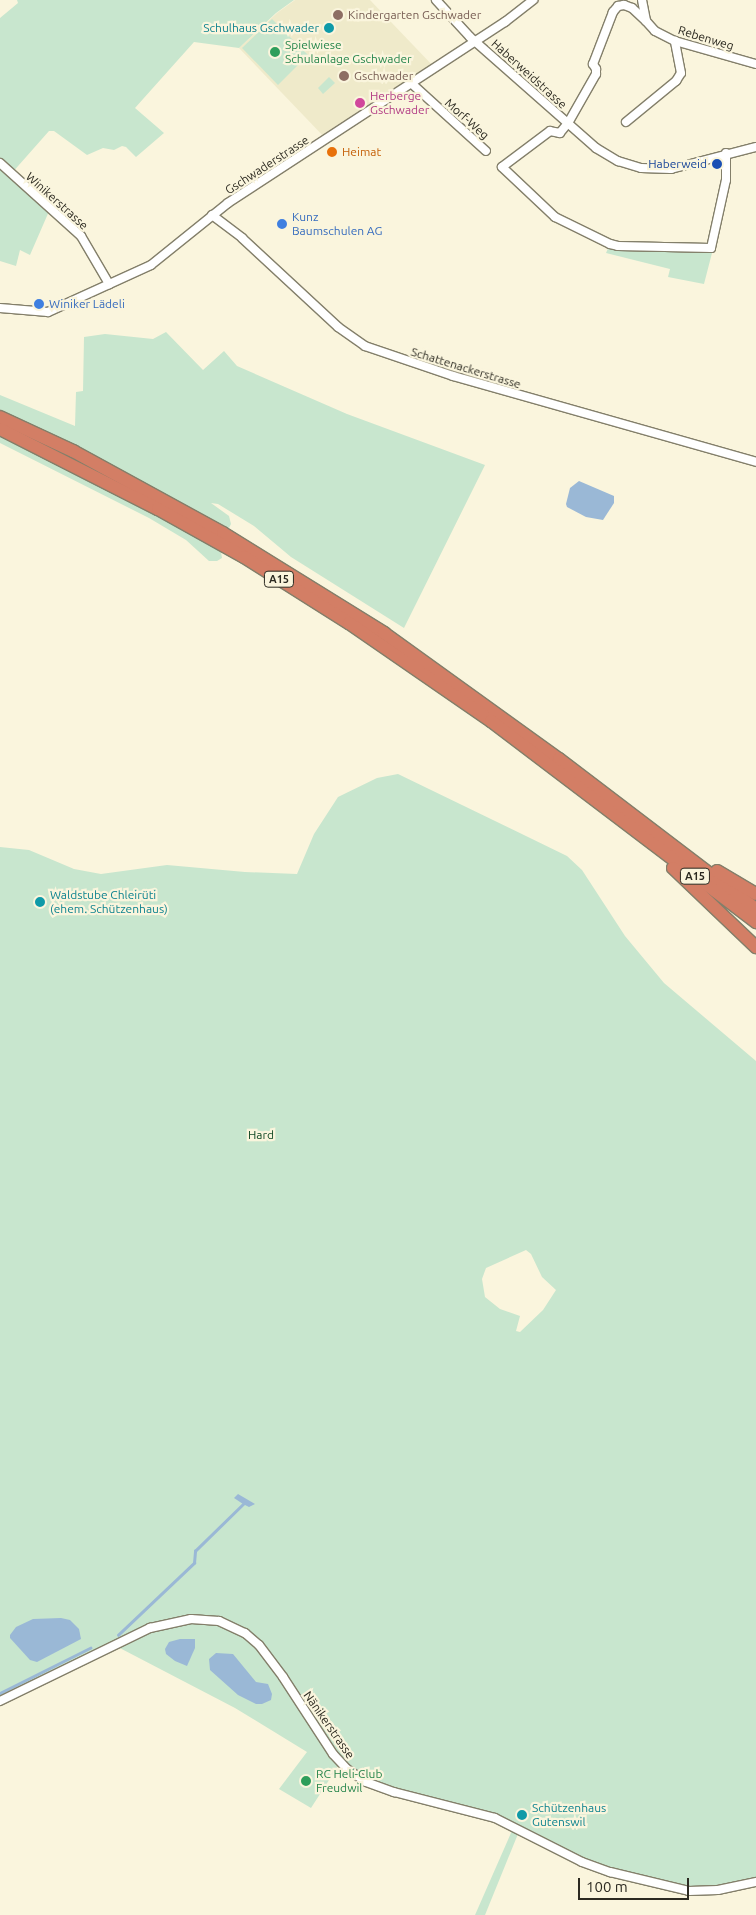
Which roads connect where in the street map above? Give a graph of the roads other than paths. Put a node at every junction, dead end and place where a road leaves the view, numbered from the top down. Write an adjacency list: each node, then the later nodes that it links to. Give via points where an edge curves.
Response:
1 (436, 0): 5 (street, Haberweidstrasse)
2 (532, 0): 5 (street, Gschwaderstrasse)
3 (642, 0): 4 (street)
4 (646, 21): 6 (street, Rebenweg, via 655,31); 10 (street, Rebenweg, via 624,5 612,12 593,64 596,74)
5 (476, 41): 8 (street, Gschwaderstrasse); 10 (street, Haberweidstrasse)
6 (675, 41): 7 (street, Rebenweg); 9 (street, via 680,73 676,81)
7 (756, 64)
8 (411, 83): 12 (street, Morf-Weg); 15 (street, Gschwaderstrasse)
9 (626, 122)
10 (568, 123): 13 (street, Haberweidstrasse, via 600,151 641,168 671,169); 13 (street, Haberweidstrasse, via 560,133 550,131 502,167 564,223 618,246 711,248 726,180)
11 (756, 147): 13 (street, Haberweidstrasse)
12 (486, 151)
13 (726, 153)
14 (0, 163): 16 (street, Winikerstrasse, via 81,236)
15 (212, 216): 16 (street, Gschwaderstrasse, via 159,260); 20 (street, Schattenackerstrasse, via 242,238 338,327 364,346 453,376)
16 (109, 284): 17 (street, Gschwaderstrasse, via 48,312)
17 (0, 308)
18 (0, 417): 22 (highway, A15, via 73,451 168,502 308,584 446,676)
19 (0, 429): 21 (highway, A15, via 158,509 307,596 445,688)
20 (756, 462)
21 (634, 829): 25 (highway, A15); 26 (highway)
22 (668, 842): 23 (highway); 24 (highway, A15)
23 (756, 894)
24 (756, 909)
25 (756, 922)
26 (756, 947)
27 (0, 1701): 28 (street, Nänikerstrasse, via 150,1628 191,1619 219,1621 245,1633 259,1645 333,1754 366,1782 485,1814 590,1866 669,1887 709,1891)
28 (756, 1882)

